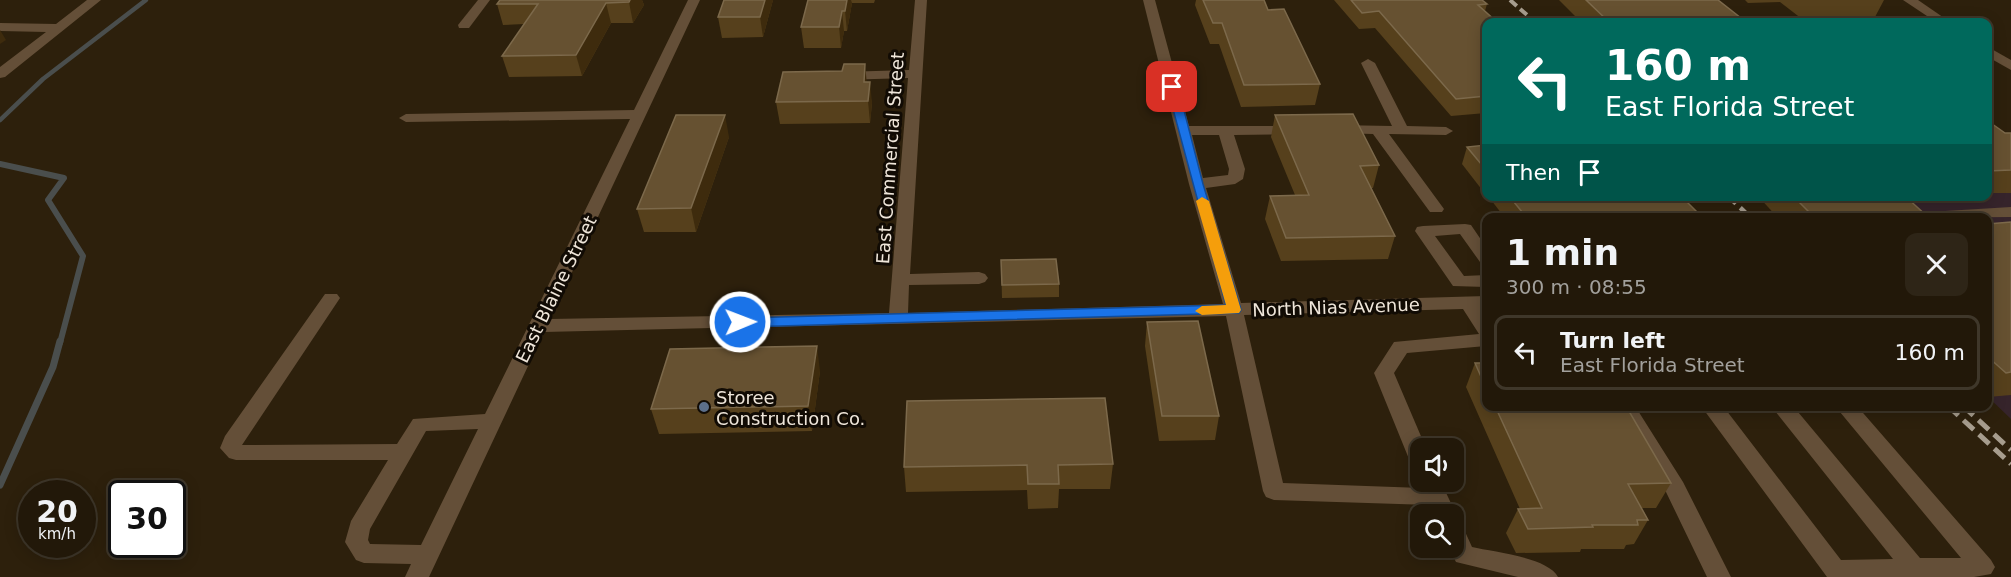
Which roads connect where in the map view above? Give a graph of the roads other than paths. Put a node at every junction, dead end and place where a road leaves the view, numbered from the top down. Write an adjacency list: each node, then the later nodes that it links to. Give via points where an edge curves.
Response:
1 (95, 0): 10 (street)
2 (484, 0): 8 (street)
3 (694, 0): 17 (street, East Blaine Street)
4 (921, 0): 15 (street, East Commercial Street)
5 (1149, 0): 22 (street)
6 (1909, 0): 7 (street)
7 (1938, 18)
8 (464, 26)
9 (0, 27): 10 (street)
10 (59, 28): 14 (street)
11 (1992, 54): 13 (street)
12 (1368, 63): 20 (street)
13 (2011, 66)
14 (0, 74)
15 (915, 74): 16 (street); 30 (street, East Commercial Street)
16 (833, 76)
17 (641, 114): 18 (street); 37 (street, East Blaine Street)
18 (406, 118)
19 (1377, 129): 20 (street); 21 (street); 25 (street)
20 (1401, 129): 23 (street)
21 (1224, 130): 22 (street); 24 (street, via 1237,169 1235,179)
22 (1184, 131): 24 (street)
23 (1446, 131)
24 (1197, 184): 34 (street)
25 (1436, 209)
26 (2011, 212): 27 (street)
27 (1992, 213)
28 (1482, 252): 31 (street, via 1465,229 1423,231 1459,282)
29 (978, 278): 30 (street)
30 (900, 280): 36 (street, East Commercial Street)
31 (1482, 281)
32 (331, 298): 45 (street, via 231,448 245,453)
33 (1477, 302): 34 (street, North Nias Avenue); 35 (street)
34 (1234, 310): 36 (street, North Nias Avenue); 46 (street, via 1274,491)
35 (1482, 318)
36 (898, 319): 37 (street, North Nias Avenue)
37 (537, 326): 43 (street, East Blaine Street)
38 (1482, 340): 44 (street, via 1401,347 1384,373)
39 (1627, 411): 54 (street, via 1675,488)
40 (1716, 411): 51 (street)
41 (1785, 411): 49 (street)
42 (1849, 411): 50 (street)
43 (492, 421): 45 (street, via 420,424); 47 (street, East Blaine Street)
44 (1411, 438)
45 (403, 452): 47 (street, via 359,528 356,542 364,553)
46 (1438, 498)
47 (427, 555): 52 (street, East Blaine Street)
48 (1464, 555): 53 (street)
49 (1914, 568): 50 (street); 51 (street)
50 (1987, 572)
51 (1838, 574)
52 (417, 577)
53 (1546, 577)
54 (1719, 577)

